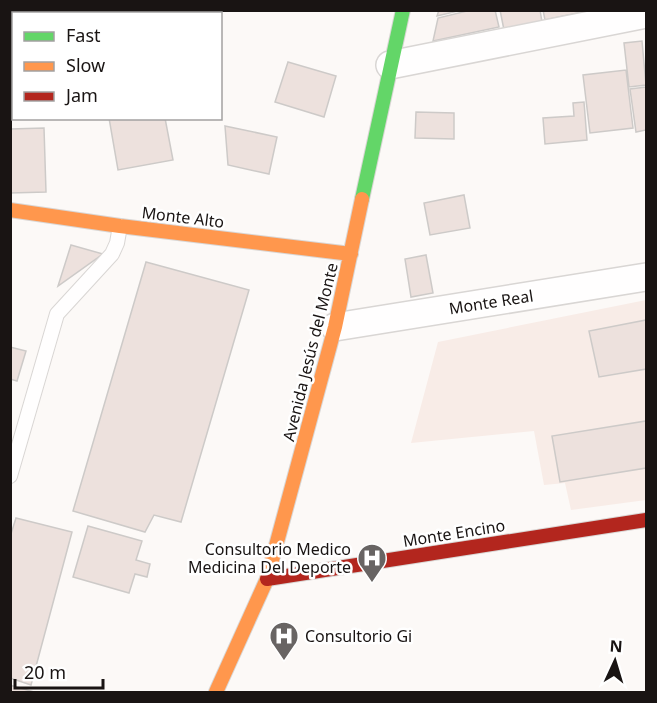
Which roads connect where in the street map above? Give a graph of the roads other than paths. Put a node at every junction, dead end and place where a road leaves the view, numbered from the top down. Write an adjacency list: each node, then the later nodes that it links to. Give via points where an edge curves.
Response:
1 (397, 12): 3 (street, Avenida Jesús del Monte)
2 (646, 14): 3 (street)
3 (390, 65): 6 (street, Avenida Jesús del Monte)
4 (10, 210): 5 (street, Monte Alto)
5 (120, 226): 6 (street, Monte Alto); 9 (lane, via 112,254 57,314)
6 (351, 254): 8 (street, Avenida Jesús del Monte)
7 (646, 277): 8 (street, Monte Real)
8 (335, 327): 11 (street, Avenida Jesús del Monte)
9 (10, 476)
10 (646, 520): 11 (street, Monte Encino)
11 (267, 579): 12 (street, Avenida Jesús del Monte)
12 (216, 693)

